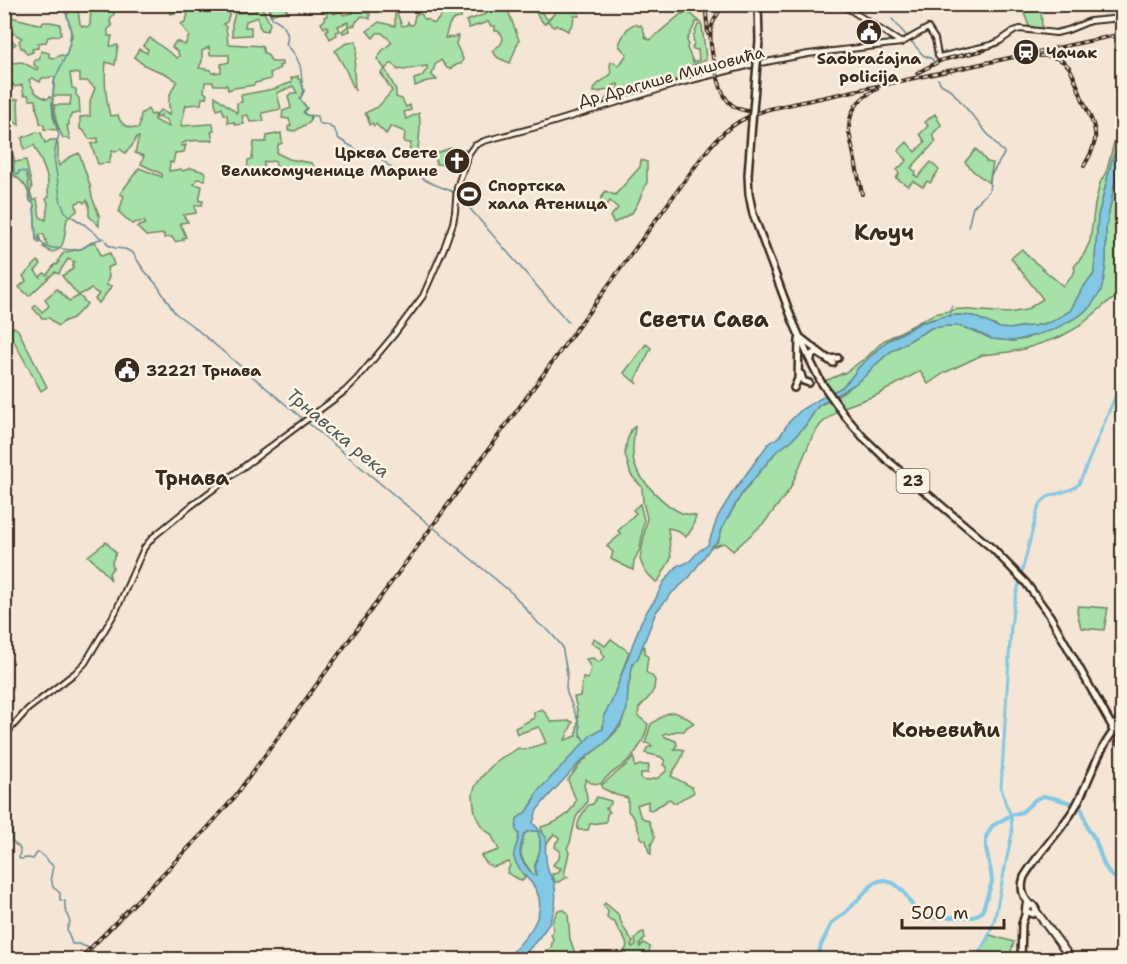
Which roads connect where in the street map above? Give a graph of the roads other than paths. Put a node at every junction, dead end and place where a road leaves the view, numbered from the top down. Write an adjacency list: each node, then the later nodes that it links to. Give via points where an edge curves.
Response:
1 (758, 4): 12 (main road, bridge, via 759,41 748,165 750,199 767,252 773,255)
2 (841, 4): 4 (main road)
3 (1122, 17): 7 (main road, Др Драгише Мишовића, via 1088,20 1058,31 1015,29 991,44 938,55 928,27)
4 (878, 28): 5 (main road); 6 (main road)
5 (891, 37): 7 (main road); 8 (main road, via 893,41)
6 (872, 38): 9 (main road); 10 (main road)
7 (907, 40): 8 (main road, Др Драгише Мишовића)
8 (888, 44): 9 (main road, Др Драгише Мишовића)
9 (875, 46): 10 (main road, Др Драгише Мишовића)
10 (863, 48): 22 (main road, Др Драгише Мишовића, via 808,54 708,76 476,144 459,180 455,212 438,261 422,299 403,324 345,391 198,500 145,546 115,614 83,666 30,707)
11 (763, 263): 12 (main road)
12 (772, 264): 13 (main road, 23)
13 (799, 336): 15 (main road); 16 (main road, 23); 17 (main road)
14 (838, 358): 15 (main road)
15 (830, 363): 16 (main road, via 814,353)
16 (812, 364): 17 (main road, via 801,360); 21 (main road, 23, via 863,437 1020,577 1050,616)
17 (801, 382): 18 (main road); 19 (main road)
18 (809, 383)
19 (794, 388)
20 (1122, 716): 21 (main road)
21 (1114, 730): 23 (main road, 23); 24 (main road, via 1071,812 1024,877 1023,893)
22 (4, 737)
23 (1122, 745)
24 (1029, 911): 25 (highway); 26 (main road); 26 (main road); 27 (highway)
25 (1040, 920): 26 (main road, via 1027,918); 27 (highway)
26 (1021, 930): 28 (main road)
27 (1071, 959)
28 (1021, 960)

